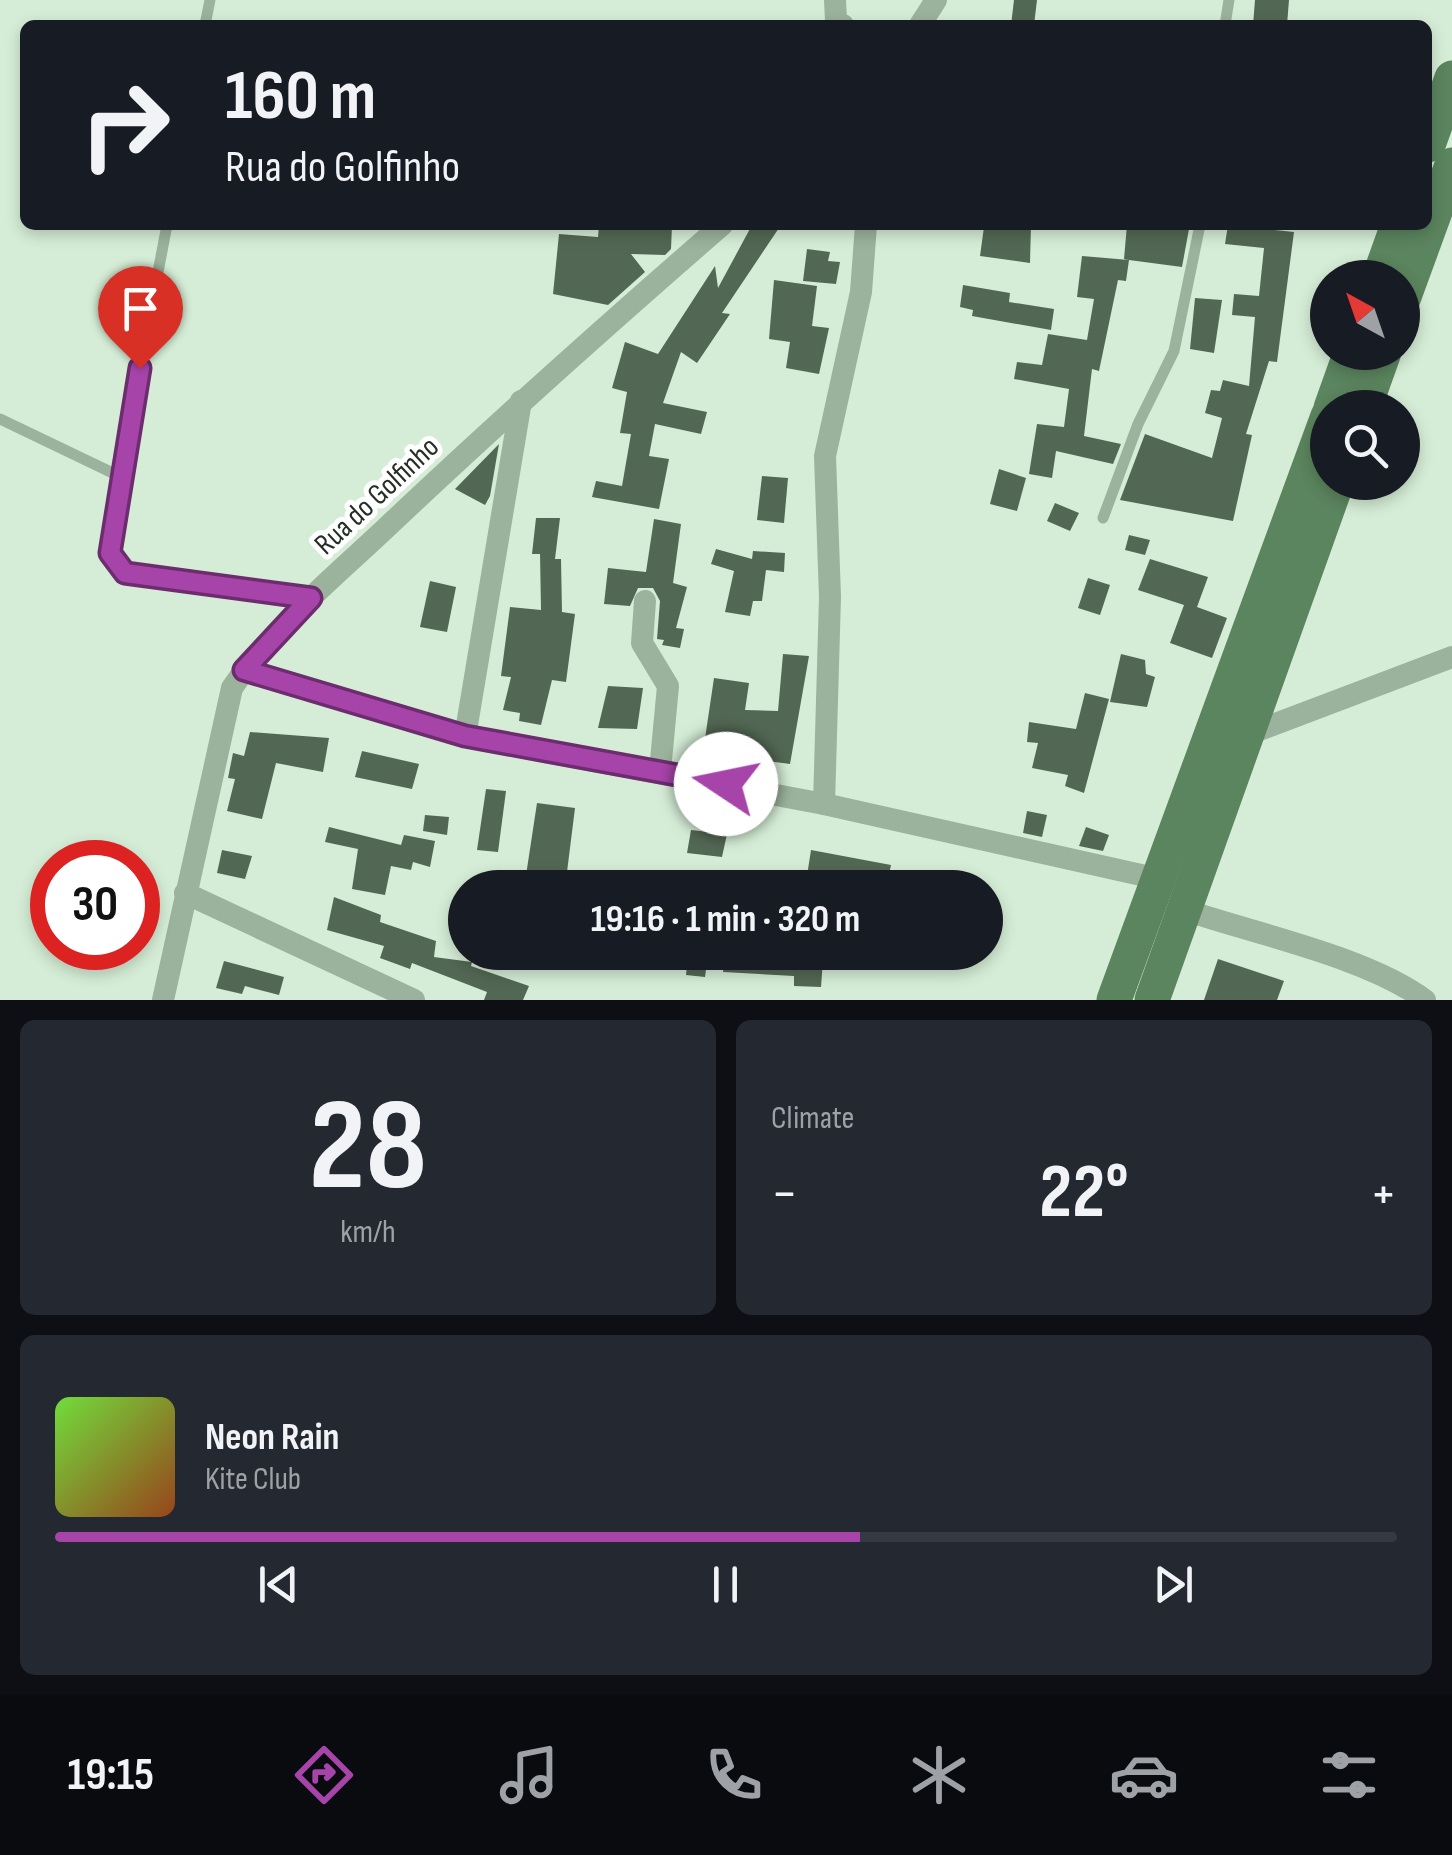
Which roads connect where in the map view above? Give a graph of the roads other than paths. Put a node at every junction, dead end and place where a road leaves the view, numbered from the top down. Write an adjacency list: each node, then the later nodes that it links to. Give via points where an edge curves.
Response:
1 (1452, 78): 2 (main road)
2 (1432, 133)
3 (1452, 165): 4 (main road)
4 (1432, 220)
5 (166, 230): 16 (lane)
6 (716, 230): 13 (street, Rua do Golfinho)
7 (866, 230): 26 (street, via 861,292 825,456 830,598)
8 (1199, 230): 18 (lane, via 1174,351)
9 (1396, 230): 11 (main road)
10 (1428, 230): 12 (main road)
11 (1385, 260)
12 (1417, 260)
13 (521, 401): 19 (street, Rua do Golfinho); 24 (street)
14 (0, 419): 16 (lane)
15 (1310, 465): 27 (main road)
16 (119, 476): 19 (lane, via 110,553 125,573)
17 (1331, 500): 23 (main road)
18 (1103, 518)
19 (311, 598): 22 (street, Rua do Golfinho)
20 (645, 601): 25 (street, via 642,642 668,686)
21 (1452, 656): 23 (street)
22 (244, 670): 24 (street); 28 (street, Rua do Golfinho, via 232,688)
23 (1246, 735): 29 (main road)
24 (465, 736): 25 (street)
25 (660, 771): 26 (street)
26 (824, 804): 27 (street)
27 (1159, 878): 32 (main road)
28 (185, 893): 30 (street, Rua do Golfinho); 31 (street)
29 (1184, 910): 33 (main road); 34 (street, via 1347,963)
30 (163, 1000)
31 (414, 1000)
32 (1114, 1000)
33 (1152, 1000)
34 (1425, 1000)

